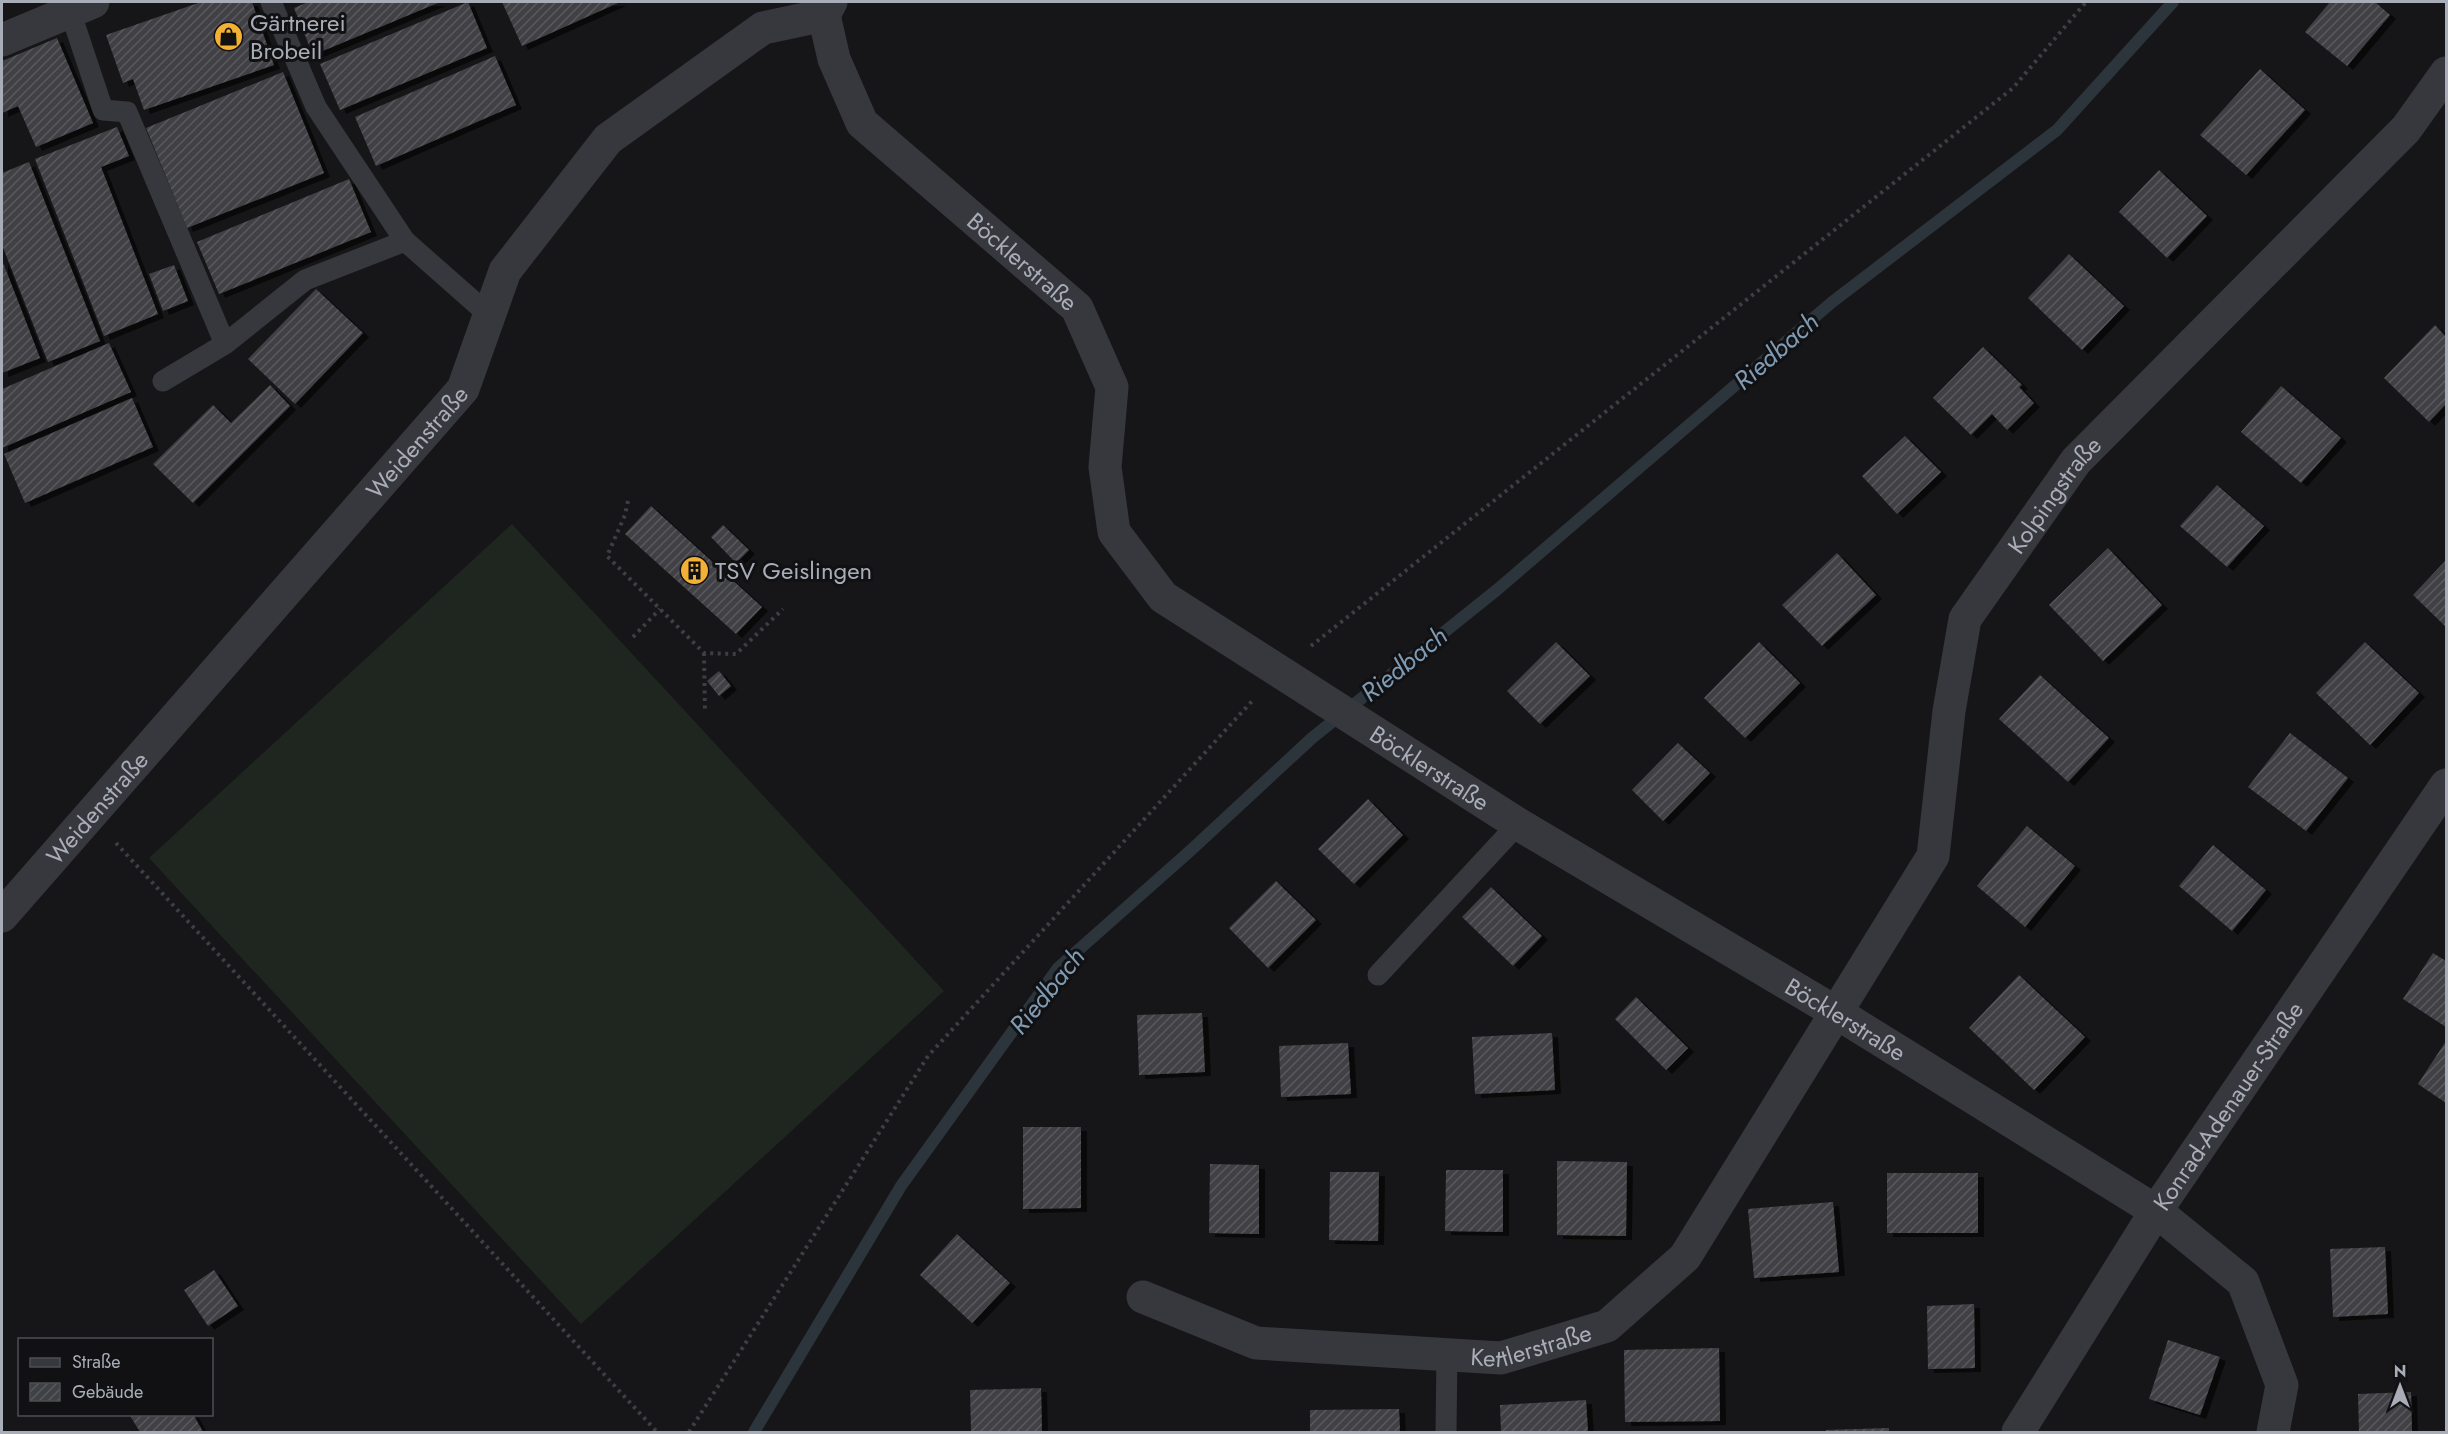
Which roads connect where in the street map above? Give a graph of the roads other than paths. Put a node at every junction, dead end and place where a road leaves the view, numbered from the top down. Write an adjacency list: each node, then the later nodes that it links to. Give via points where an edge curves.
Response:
1 (271, 2): 6 (lane, via 316,107)
2 (81, 6): 4 (street); 8 (lane, via 103,110 128,112)
3 (828, 8): 7 (street, Weidenstraße, via 763,28 608,139 505,271); 11 (street, Böcklerstraße, via 834,59 862,123 1077,308 1112,387 1105,467 1114,532 1163,597)
4 (2, 40)
5 (2446, 73): 14 (street, Kolpingstraße, via 2406,129 2076,461 1965,619 1949,711 1933,856)
6 (405, 241): 7 (lane); 8 (lane, via 305,280)
7 (489, 315): 12 (street, Weidenstraße, via 463,389)
8 (225, 344): 9 (lane)
9 (163, 381)
10 (2446, 785): 15 (street, Konrad-Adenauer-Straße)
11 (1518, 824): 13 (lane); 14 (street, Böcklerstraße)
12 (2, 916)
13 (1378, 975)
14 (1837, 1013): 15 (street, Böcklerstraße); 17 (street, Kettlerstraße, via 1685,1257 1607,1326 1501,1358)
15 (2156, 1211): 19 (street, Konrad-Adenauer-Straße); 20 (street, Böcklerstraße, via 2243,1282 2282,1386)
16 (1143, 1297): 17 (street, Kettlerstraße, via 1256,1343)
17 (1447, 1354): 18 (lane)
18 (1446, 1432)
19 (2018, 1432)
20 (2273, 1432)

